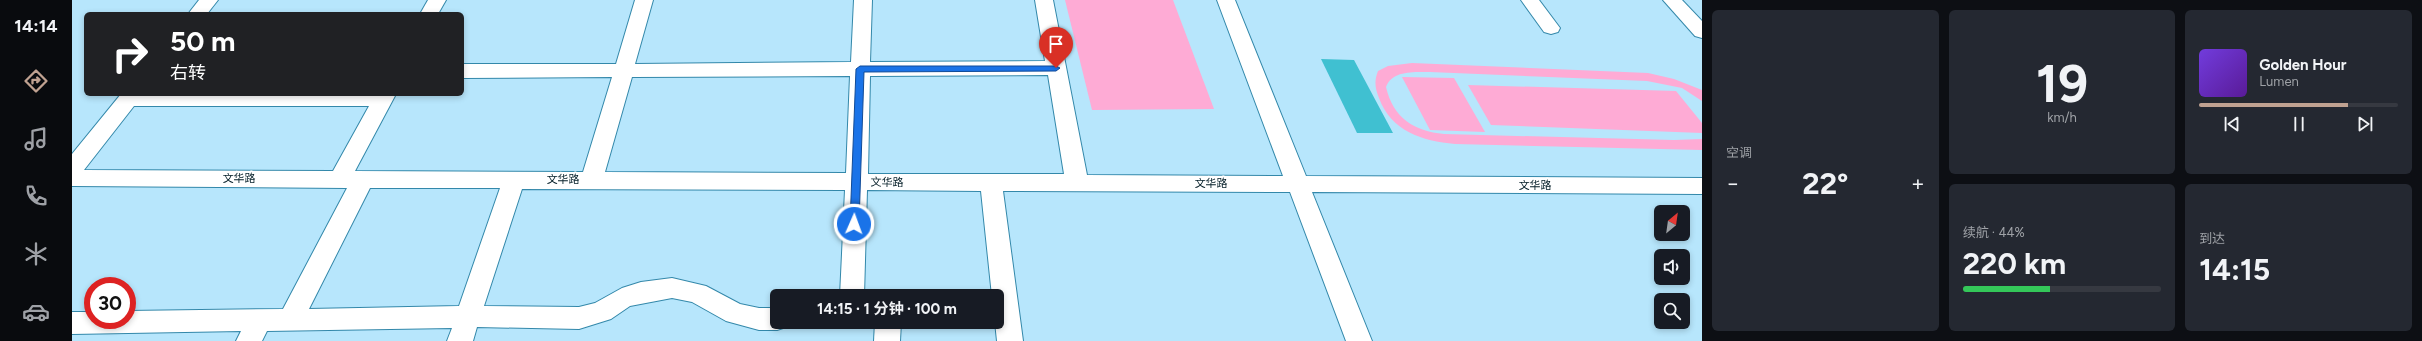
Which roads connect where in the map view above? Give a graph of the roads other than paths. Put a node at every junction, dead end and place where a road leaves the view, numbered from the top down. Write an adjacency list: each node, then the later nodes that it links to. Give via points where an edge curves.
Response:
1 (209, 0): 9 (street)
2 (437, 0): 10 (street)
3 (644, 0): 15 (street)
4 (863, 0): 14 (street)
5 (1044, 0): 13 (street)
6 (1226, 0): 28 (street)
7 (1530, 0): 12 (street)
8 (1672, 0): 11 (street)
9 (199, 12)
10 (430, 12)
11 (1699, 26)
12 (1551, 28)
13 (1056, 68): 14 (street); 27 (street)
14 (860, 69): 15 (street); 25 (street)
15 (623, 70): 16 (street); 24 (street)
16 (464, 71)
17 (130, 96): 18 (street); 19 (street)
18 (385, 96): 22 (street)
19 (72, 169)
20 (72, 178): 22 (street, 文华路)
21 (363, 178): 22 (street, 文华路); 23 (street, 文华路); 33 (street)
22 (340, 179)
23 (514, 179): 24 (street, 文华路); 31 (street)
24 (592, 179): 25 (street, 文华路)
25 (856, 181): 26 (street, 文华路); 30 (street)
26 (991, 183): 27 (street, 文华路); 35 (street)
27 (1077, 183): 28 (street, 文华路)
28 (1298, 184): 29 (street, 文华路); 40 (street)
29 (1702, 186)
30 (852, 289)
31 (468, 316): 32 (street, via 579,318 602,311 622,298 672,288 697,293 735,313 758,319); 33 (street); 38 (street)
32 (770, 319)
33 (290, 320): 37 (street)
34 (72, 323): 37 (street)
35 (1005, 328)
36 (888, 329): 39 (street)
37 (254, 330)
38 (460, 341)
39 (888, 341)
40 (1359, 341)

